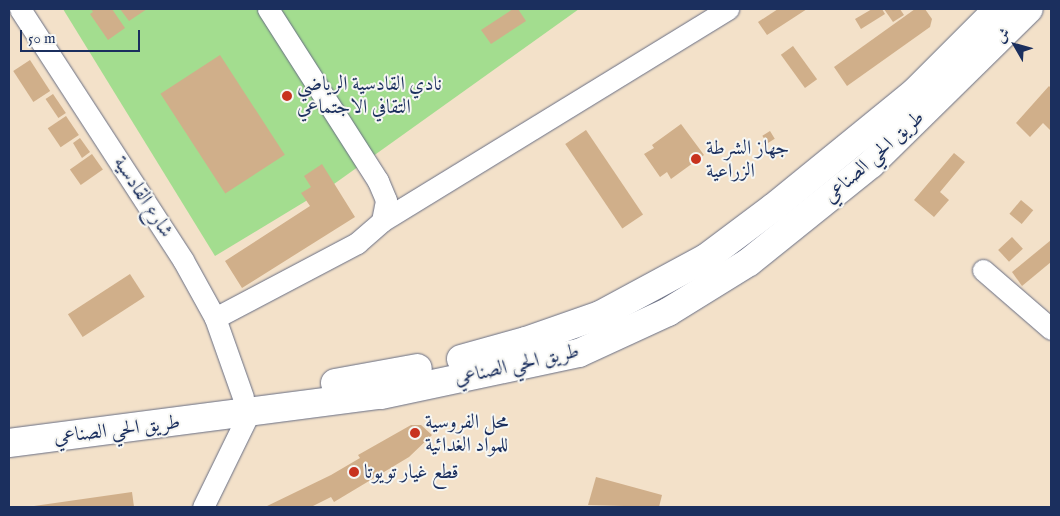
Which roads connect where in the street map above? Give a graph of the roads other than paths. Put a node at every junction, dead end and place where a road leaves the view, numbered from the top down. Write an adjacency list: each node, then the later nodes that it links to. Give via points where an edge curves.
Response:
1 (20, 9): 8 (street, شارع القادسية, via 162,226)
2 (268, 9): 6 (street, via 378,182 386,200)
3 (728, 9): 6 (street)
4 (998, 9): 10 (highway, طريق الحي الصناعي, via 914,92 774,207 706,258 660,284 600,315 469,358 326,385)
5 (1029, 9): 10 (highway, طريق الحي الصناعي, via 871,164 750,262 668,312 579,353 381,395)
6 (382, 221): 8 (street, via 357,243)
7 (983, 270): 9 (street)
8 (215, 318): 10 (street, شارع القادسية)
9 (1051, 329)
10 (246, 405): 11 (highway, طريق الحي الصناعي); 12 (highway, طريق الحي الصناعي); 13 (street)
11 (9, 426)
12 (9, 443)
13 (204, 507)

